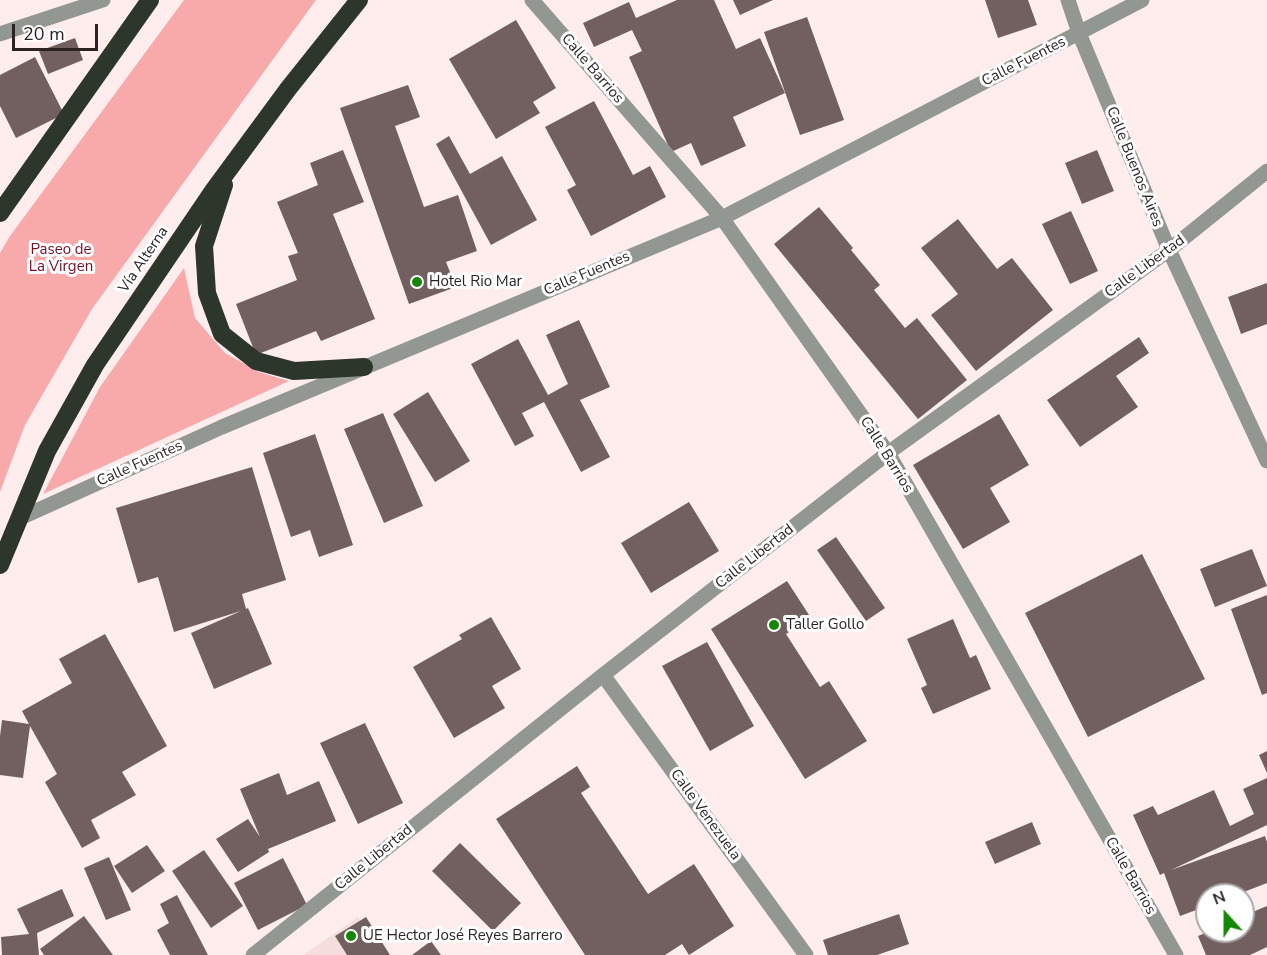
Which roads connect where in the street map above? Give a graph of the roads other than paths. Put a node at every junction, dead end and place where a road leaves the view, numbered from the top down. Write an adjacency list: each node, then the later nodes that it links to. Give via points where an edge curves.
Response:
1 (103, 0): 8 (street)
2 (150, 0): 11 (highway)
3 (359, 0): 9 (highway, Vía Alterna)
4 (532, 0): 12 (street, Calle Barrios)
5 (1068, 0): 7 (street, Calle Buenos Aires)
6 (1142, 0): 7 (street, Calle Fuentes)
7 (1079, 33): 12 (street, Calle Fuentes); 13 (street, Calle Buenos Aires)
8 (0, 34)
9 (230, 168): 14 (highway, via 204,246 207,293 222,334 256,361 294,371); 17 (highway, Vía Alterna, via 94,365 47,451)
10 (1267, 171): 13 (street, Calle Libertad)
11 (0, 213)
12 (722, 218): 14 (street, Calle Fuentes); 15 (street, Calle Barrios)
13 (1169, 250): 15 (street, Calle Libertad); 16 (street, Calle Buenos Aires)
14 (364, 367): 17 (street, Calle Fuentes)
15 (888, 453): 19 (street, Calle Libertad); 22 (street, Calle Barrios)
16 (1267, 461)
17 (18, 519): 18 (highway, Vía Alterna)
18 (0, 565)
19 (603, 675): 20 (street, Calle Libertad); 21 (street, Calle Venezuela)
20 (253, 955)
21 (806, 955)
22 (1176, 955)

